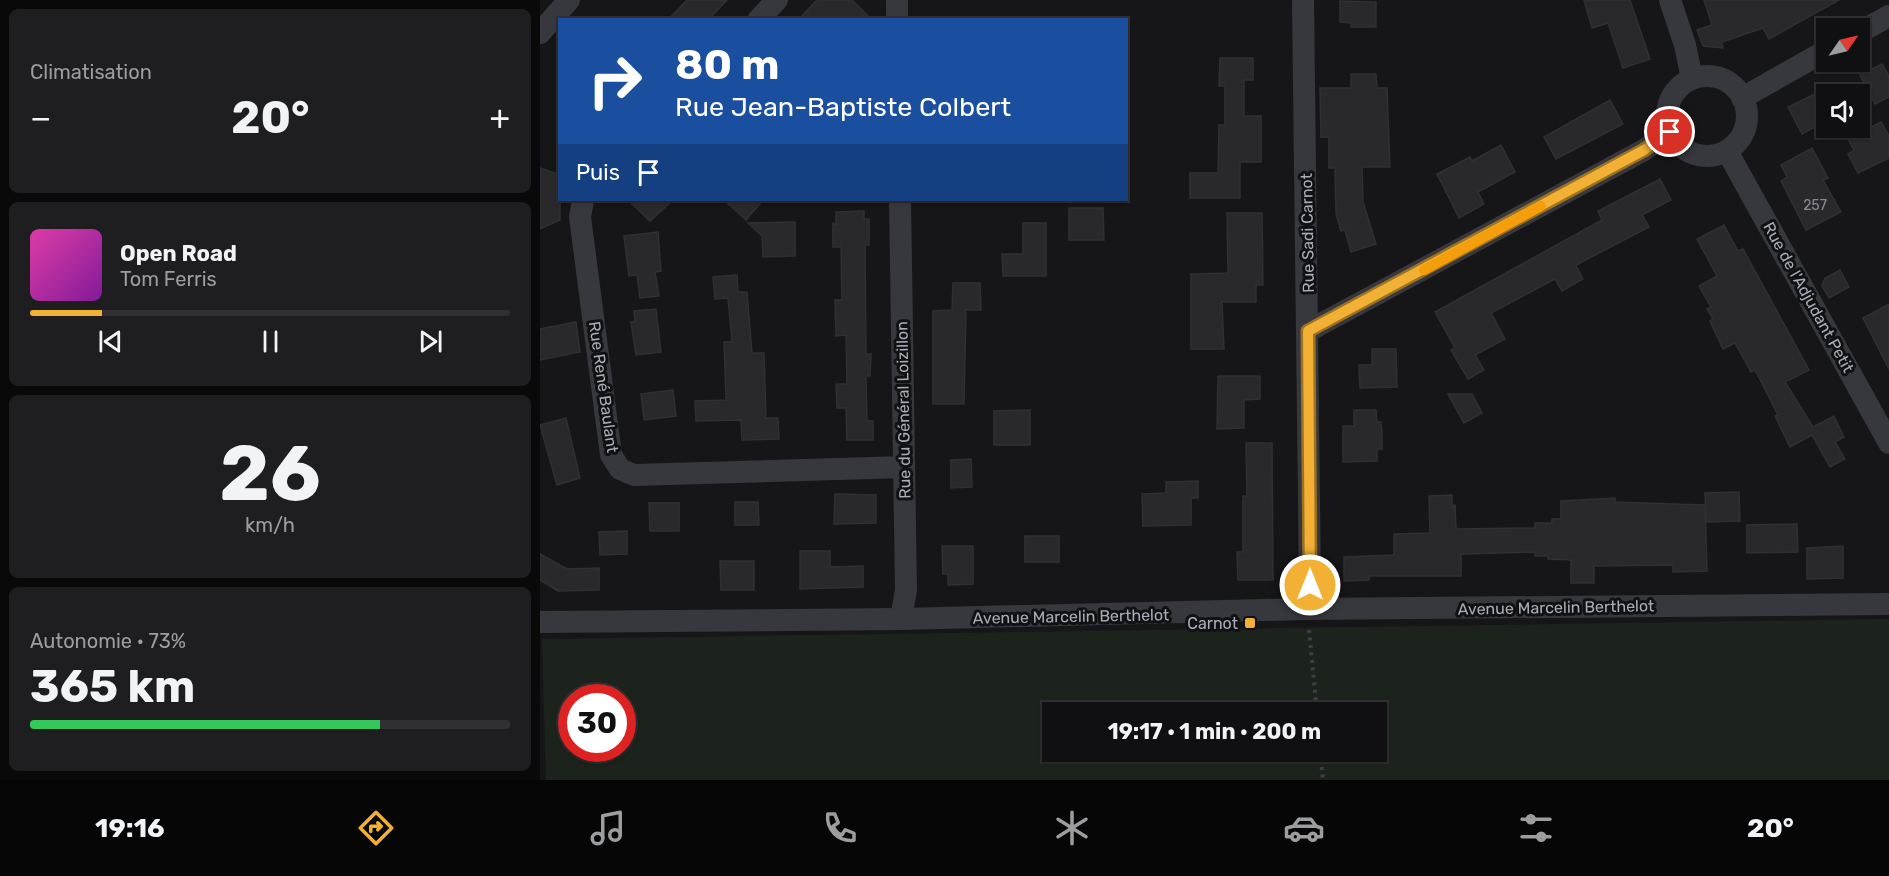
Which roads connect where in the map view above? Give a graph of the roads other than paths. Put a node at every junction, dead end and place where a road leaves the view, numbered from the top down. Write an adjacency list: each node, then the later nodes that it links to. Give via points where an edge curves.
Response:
1 (569, 0): 10 (street)
2 (777, 0): 7 (street)
3 (897, 0): 8 (street)
4 (1303, 0): 18 (street, Rue Sadi Carnot)
5 (1670, 0): 12 (street)
6 (1889, 16): 9 (street)
7 (760, 18)
8 (897, 18)
9 (1870, 26)
10 (540, 33)
11 (1816, 56): 13 (street)
12 (1692, 79): 13 (street, via 1715,77 1735,88); 14 (street, via 1673,95 1668,107)
13 (1742, 98): 15 (street, via 1746,122 1743,133)
14 (1670, 132): 15 (street, via 1688,152 1714,156); 18 (street, via 1644,150)
15 (1727, 151): 19 (street, Rue de l'Adjudant Petit)
16 (583, 201): 20 (street, Rue René Baulant, via 580,217 611,455 620,469 634,475)
17 (900, 201): 20 (street, Rue du Général Loizillon)
18 (1308, 331): 22 (street, Rue Sadi Carnot, via 1310,585)
19 (1889, 443)
20 (904, 467): 23 (street, Rue du Général Loizillon, via 906,590)
21 (1889, 604): 22 (street, Avenue Marcelin Berthelot)
22 (1306, 609): 23 (street, Avenue Marcelin Berthelot)
23 (901, 619): 24 (street, Avenue Marcelin Berthelot)
24 (540, 622)

